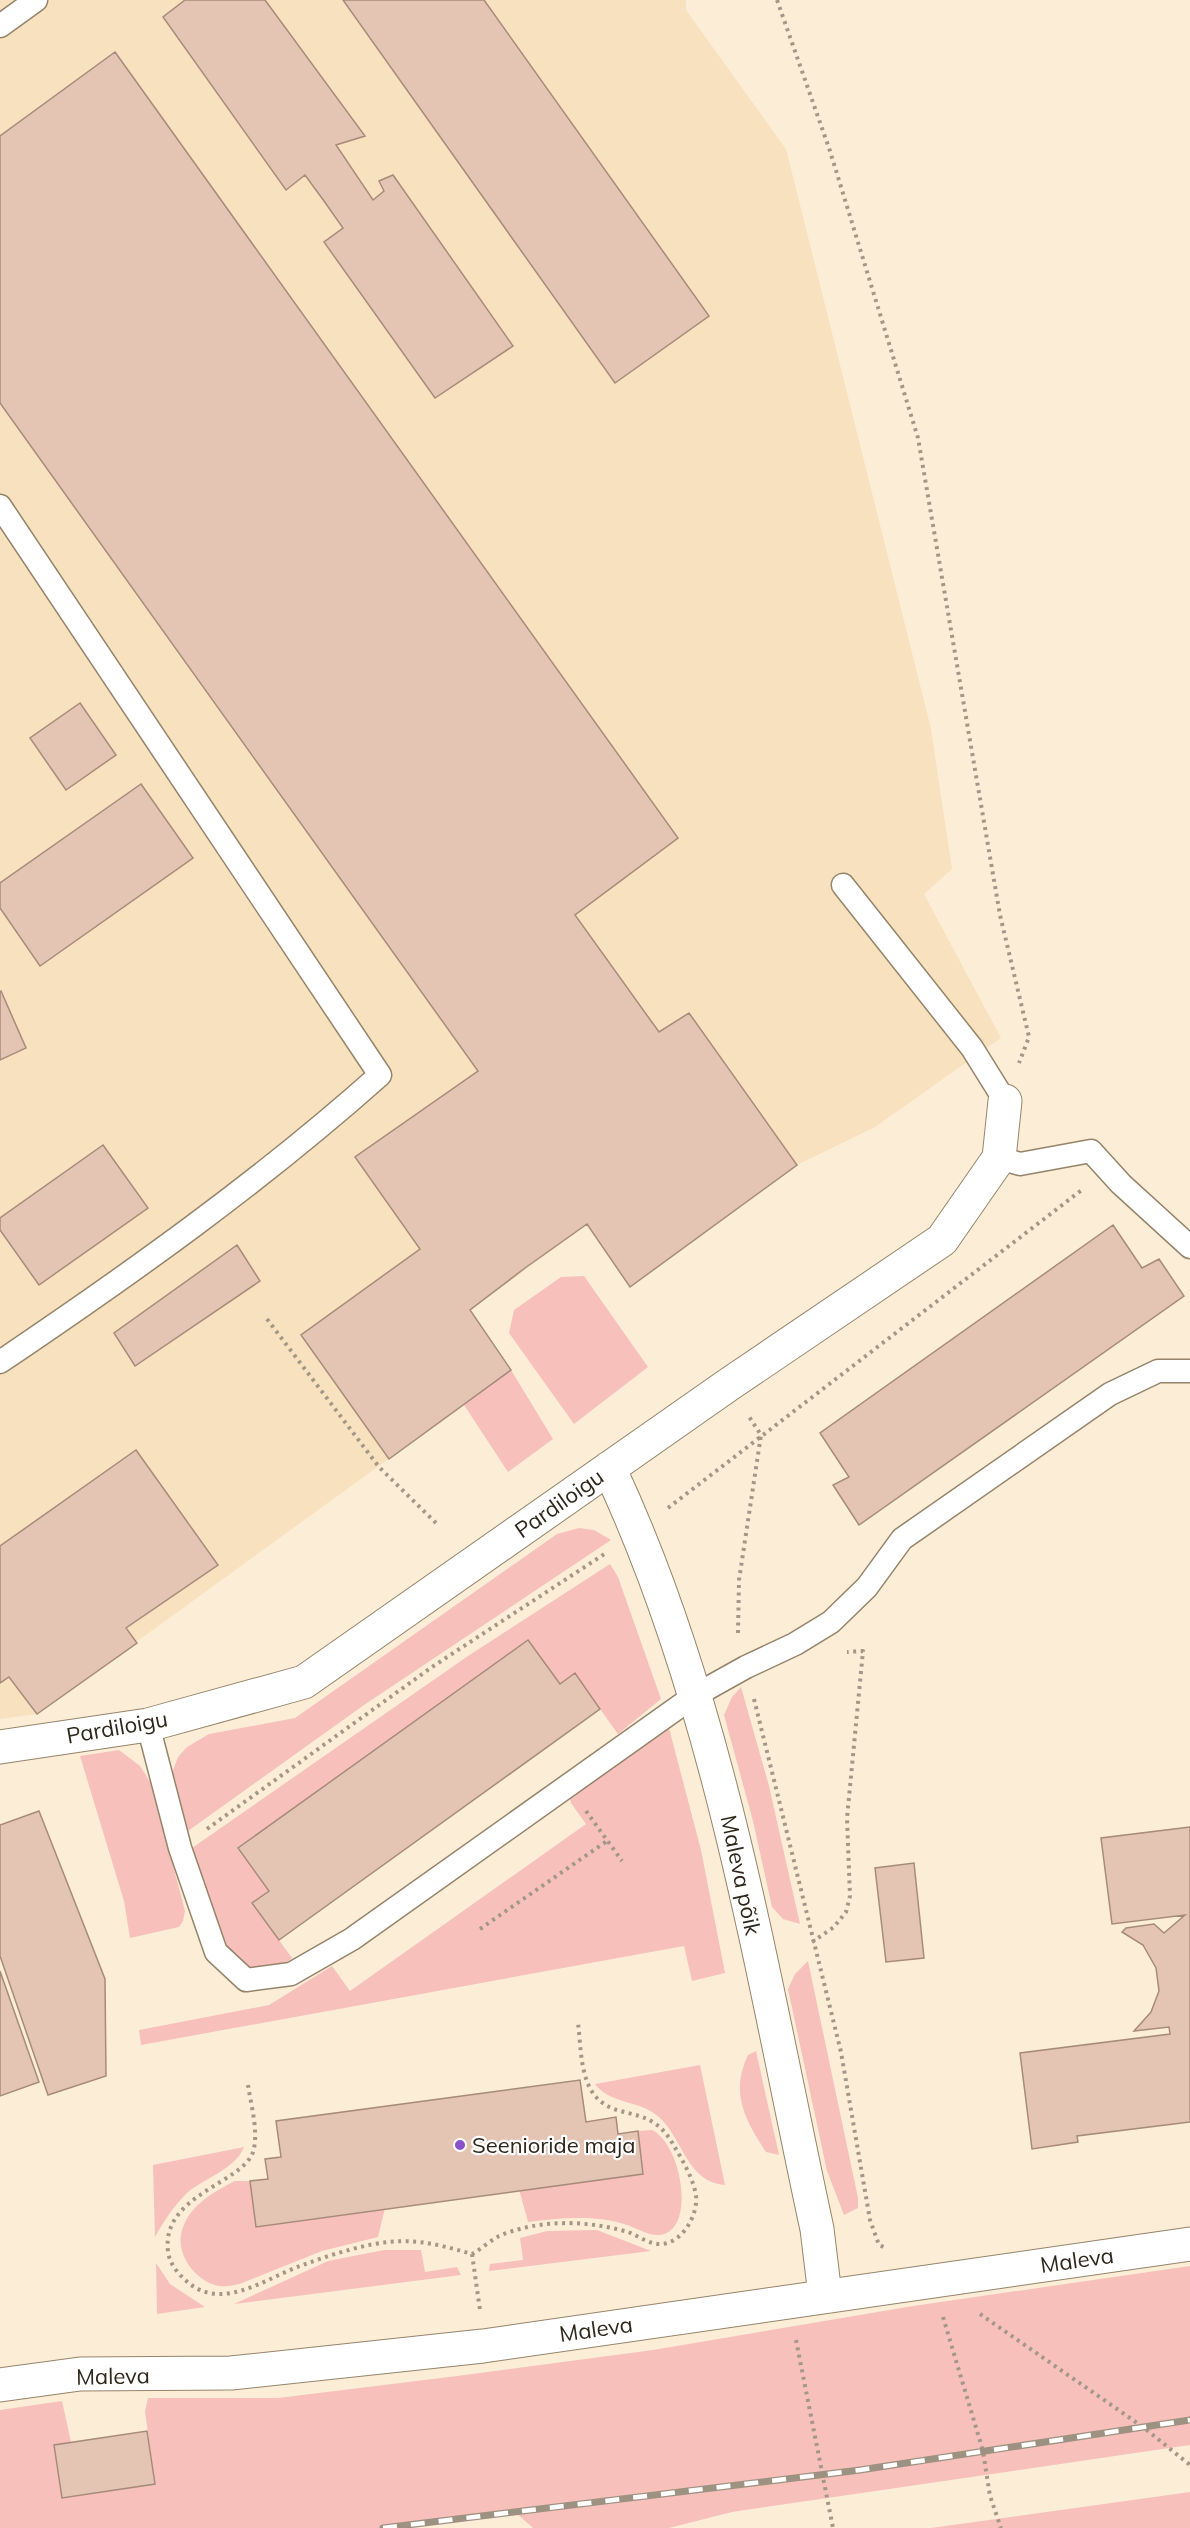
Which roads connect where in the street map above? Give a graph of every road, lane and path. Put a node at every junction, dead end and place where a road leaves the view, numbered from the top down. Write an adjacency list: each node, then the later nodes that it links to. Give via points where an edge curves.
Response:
1 (36, 0): 3 (lane)
2 (777, 0): 6 (path, via 831,151 918,438 1000,915 1029,1038)
3 (0, 26)
4 (0, 506): 11 (lane, via 380,1075 166,1248)
5 (843, 885): 6 (lane, via 972,1048)
6 (1005, 1101): 7 (street, Pardiloigu)
7 (999, 1158): 8 (lane, via 1020,1164 1091,1151); 13 (street, Pardiloigu, via 942,1240)
8 (1108, 1170): 9 (lane); 14 (path)
9 (1190, 1246)
10 (267, 1319): 16 (path, via 379,1467)
11 (0, 1362)
12 (1190, 1371): 18 (lane, via 1158,1371 1110,1394 946,1506 902,1539 867,1587 831,1622)
13 (728, 1385): 14 (path); 15 (street, Pardiloigu)
14 (761, 1435): 17 (path); 19 (path, via 739,1580 738,1635)
15 (609, 1468): 17 (street, Maleva põik); 21 (street, Pardiloigu, via 304,1682)
16 (437, 1524)
17 (639, 1531): 20 (street, Maleva põik); 25 (path, via 432,1667)
18 (795, 1644): 19 (lane); 28 (path, via 806,1654 862,1651 847,1818 850,1896 846,1912 834,1927)
19 (746, 1666): 20 (lane); 28 (path)
20 (694, 1696): 23 (lane); 34 (street, Maleva põik, via 725,1802 817,2229)
21 (148, 1725): 22 (street, Pardiloigu); 25 (lane)
22 (0, 1747)
23 (567, 1785): 24 (path); 25 (lane, via 352,1939 291,1974 246,1980 216,1952)
24 (607, 1841): 26 (path); 27 (path)
25 (180, 1848)
26 (622, 1861)
27 (480, 1929)
28 (812, 1942): 33 (path, via 841,2052 870,2220 879,2245 910,2260)
29 (578, 2023): 32 (path, via 590,2087 605,2104 656,2121 664,2129 696,2195 694,2212 680,2236 662,2244 582,2223 545,2224 498,2236)
30 (248, 2085): 32 (path, via 255,2138 253,2153 240,2168 193,2199 169,2235 168,2257 191,2286 203,2293 236,2293 339,2252 377,2244 427,2241)
31 (1190, 2244): 33 (street, Maleva)
32 (472, 2254): 36 (path)
33 (932, 2282): 34 (street, Maleva); 38 (path, via 1143,2427); 40 (path, via 983,2451 990,2496)
34 (825, 2295): 35 (street, Maleva)
35 (789, 2301): 36 (street, Maleva); 39 (path)
36 (483, 2346): 37 (street, Maleva, via 231,2373 80,2374)
37 (0, 2385)
38 (1190, 2465)
39 (832, 2528)
40 (1001, 2528)

